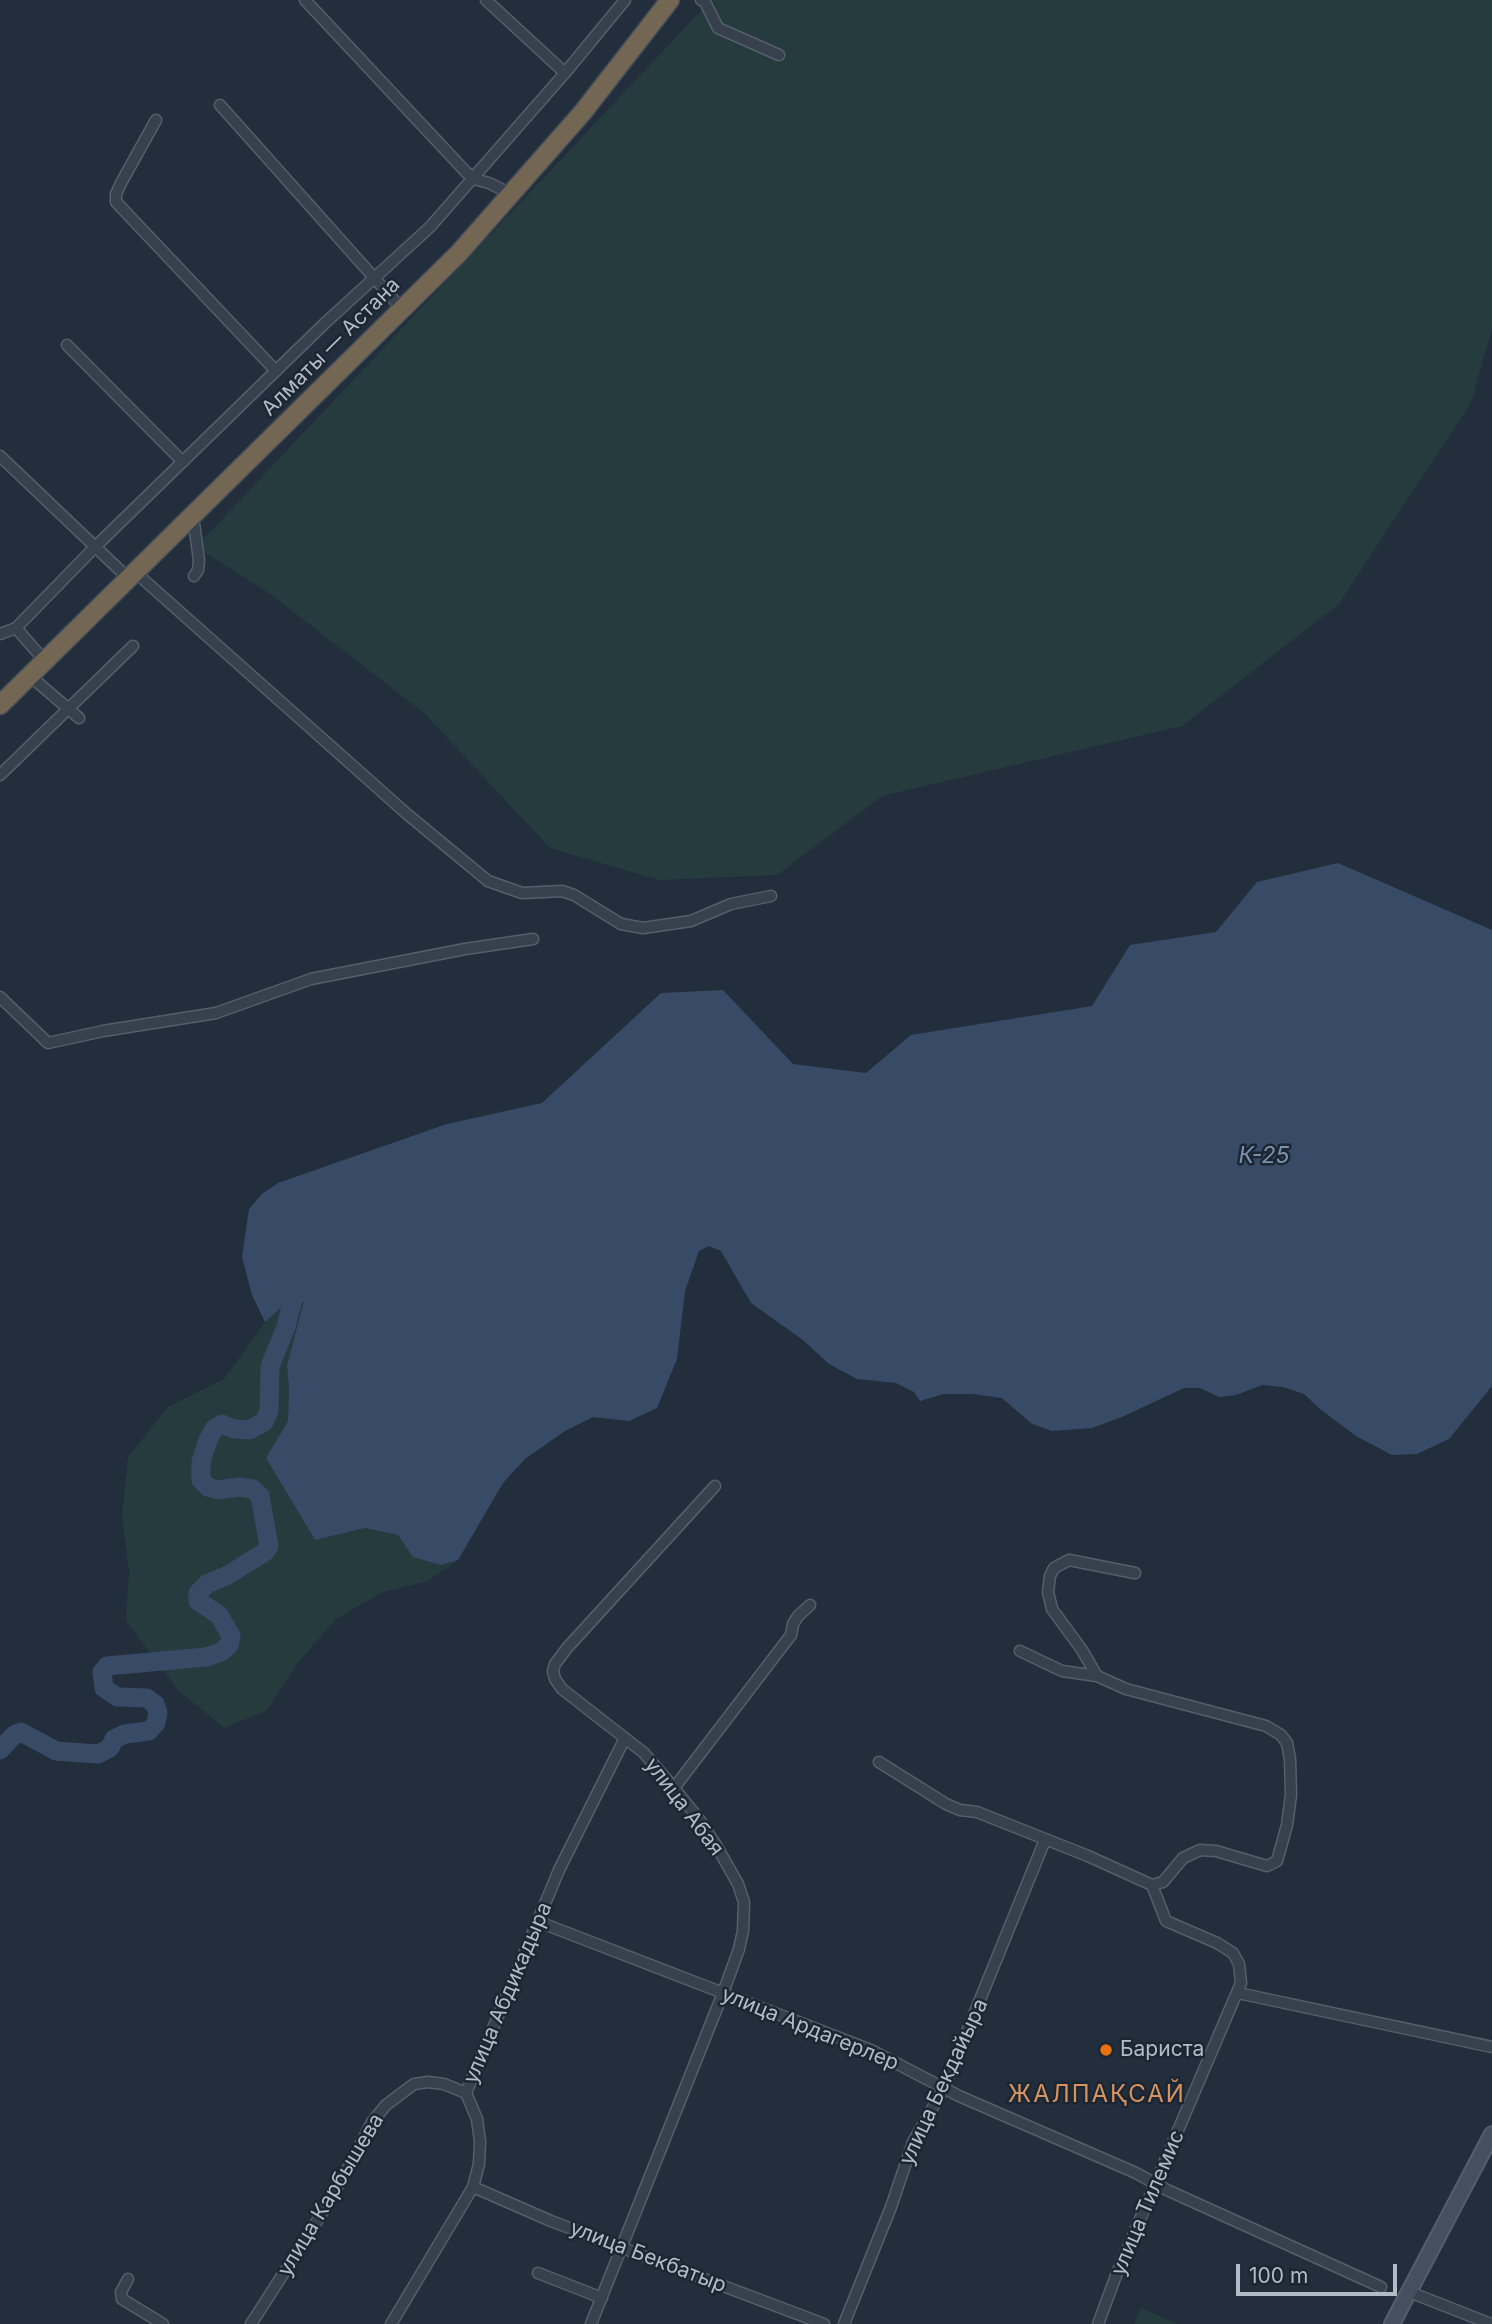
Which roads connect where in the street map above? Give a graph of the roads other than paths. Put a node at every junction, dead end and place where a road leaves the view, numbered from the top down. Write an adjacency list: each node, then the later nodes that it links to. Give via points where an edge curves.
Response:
1 (305, 0): 10 (street)
2 (486, 0): 7 (street)
3 (625, 0): 7 (street)
4 (670, 0): 11 (highway, Алматы — Астана, via 583,112)
5 (701, 0): 6 (street, via 718,28)
6 (779, 55)
7 (565, 73): 10 (street)
8 (220, 105): 12 (street)
9 (156, 120): 15 (street, via 121,183 117,202)
10 (474, 179): 11 (street); 12 (street)
11 (511, 194): 13 (highway, Алматы — Астана)
12 (374, 278): 13 (street); 15 (street)
13 (402, 309): 18 (highway, Алматы — Астана)
14 (67, 345): 17 (street)
15 (276, 371): 17 (street)
16 (0, 456): 19 (street)
17 (183, 462): 19 (street)
18 (192, 515): 20 (highway, Алматы — Астана); 21 (street, via 199,560)
19 (94, 547): 20 (street); 22 (street)
20 (131, 575): 25 (highway, Алматы — Астана); 31 (street, via 488,881 522,893 562,891 621,924 643,928 691,921 731,904)
21 (194, 576)
22 (16, 628): 23 (street); 25 (street)
23 (0, 633)
24 (133, 646): 28 (street)
25 (44, 660): 26 (highway, Алматы — Астана)
26 (29, 675): 27 (highway, Алматы — Астана); 28 (street)
27 (0, 705)
28 (69, 709): 29 (street); 30 (street)
29 (79, 718)
30 (0, 775)
31 (771, 896)
32 (533, 939): 33 (street, via 311,979 216,1013 48,1043)
33 (0, 997)
34 (715, 1486): 39 (street, улица Абая, via 555,1664 555,1679 562,1689)
35 (1135, 1573): 38 (street, via 1069,1560 1050,1576 1052,1609)
36 (810, 1605): 41 (street)
37 (1020, 1651): 38 (street, via 1062,1671)
38 (1097, 1676): 43 (street, via 1126,1689 1266,1726 1287,1743 1291,1794 1276,1861 1267,1866 1200,1850 1183,1858 1163,1882)
39 (625, 1738): 41 (street, улица Абая); 44 (street, улица Абдикадыра, via 559,1870)
40 (879, 1762): 42 (street, via 946,1804)
41 (674, 1788): 45 (street, улица Абая, via 716,1845 744,1902 739,1949)
42 (1045, 1840): 43 (street); 48 (street, улица Бекдайыра)
43 (1152, 1885): 46 (street, улица Тилемис, via 1166,1921 1233,1953 1241,1975)
44 (539, 1922): 45 (street, улица Ардагерлер); 49 (street, улица Абдикадыра)
45 (723, 1993): 48 (street, улица Ардагерлер, via 871,2049); 53 (street, улица Абая)
46 (1238, 1993): 47 (street); 51 (street, улица Тилемис)
47 (1492, 2047)
48 (944, 2088): 51 (street, улица Ардагерлер); 64 (street, улица Бекдайыра, via 913,2142)
49 (466, 2093): 52 (street, улица Абдикадыра, via 480,2141); 60 (street, улица Карбышева, via 444,2084 414,2084 386,2105)
50 (1492, 2134): 57 (street)
51 (1156, 2183): 56 (street, улица Ардагерлер); 65 (street, улица Тилемис)
52 (473, 2187): 53 (street, улица Бекбатыр); 61 (street, улица Абдикадыра)
53 (622, 2246): 58 (street, улица Абая); 63 (street, улица Бекбатыр)
54 (538, 2273): 58 (street)
55 (128, 2280): 59 (street, via 122,2299)
56 (1381, 2287)
57 (1408, 2291): 66 (street); 67 (street)
58 (601, 2298): 62 (street, улица Абая)
59 (163, 2324)
60 (251, 2324)
61 (391, 2324)
62 (591, 2324)
63 (824, 2324)
64 (844, 2324)
65 (1098, 2324)
66 (1392, 2324)
67 (1491, 2324)

